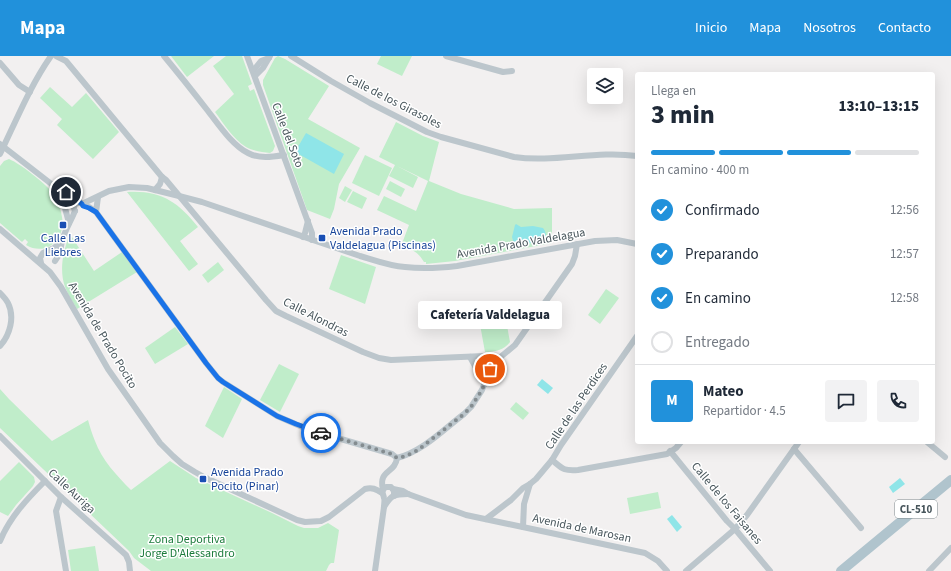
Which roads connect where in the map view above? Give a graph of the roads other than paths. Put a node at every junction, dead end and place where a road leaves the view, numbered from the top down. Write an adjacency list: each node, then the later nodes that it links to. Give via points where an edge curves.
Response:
1 (51, 56): 12 (street)
2 (56, 56): 17 (street, Calle Alondras, via 66,61)
3 (164, 56): 15 (street, via 238,146 260,157)
4 (291, 56): 16 (street, Calle de los Girasoles, via 370,103 441,138 522,158)
5 (446, 56): 10 (street, via 503,72)
6 (248, 57): 8 (street); 11 (street, Calle del Soto)
7 (270, 57): 8 (street); 11 (street, via 263,68)
8 (261, 61): 11 (street)
9 (0, 63): 12 (street, via 19,85)
10 (512, 71)
11 (254, 73): 15 (street, Calle del Soto)
12 (30, 92): 13 (street)
13 (2, 145): 14 (street); 18 (street)
14 (0, 154)
15 (284, 155): 28 (street, Calle del Soto)
16 (635, 156)
17 (162, 177): 19 (street); 21 (street, Calle Alondras)
18 (54, 186): 20 (street); 24 (street)
19 (155, 190): 21 (street, Avenida Prado Valdelagua); 22 (street, Avenida Prado Valdelagua, via 129,187 109,191)
20 (59, 191): 25 (street); 29 (street)
21 (179, 196): 23 (street, Avenida Prado Valdelagua); 27 (street, Calle Alondras)
22 (98, 197): 24 (street, Avenida Prado Valdelagua); 26 (street)
23 (202, 202): 27 (street); 31 (street, Avenida Prado Valdelagua)
24 (82, 204): 25 (street, Avenida Prado Valdelagua, via 81,212); 26 (street)
25 (75, 210): 29 (street)
26 (96, 212): 53 (street, via 218,378 258,405 292,423 392,454)
27 (193, 213): 43 (street, Calle Alondras, via 279,313 379,358 391,360)
28 (308, 221): 31 (street); 32 (street, Calle del Soto)
29 (69, 223): 33 (street)
30 (0, 229): 36 (street, Avenida de Prado Pocito)
31 (303, 237): 32 (street, Avenida Prado Valdelagua)
32 (312, 240): 34 (street, Avenida Prado Valdelagua, via 384,263 416,268 457,266)
33 (62, 241): 37 (street); 38 (street, via 59,255)
34 (576, 244): 35 (street, Avenida Prado Valdelagua, via 617,240); 44 (street, via 575,256 566,273 515,345)
35 (635, 244)
36 (25, 250): 37 (street); 39 (street, Avenida de Prado Pocito)
37 (45, 253): 38 (street, via 51,253); 39 (street, via 40,258)
38 (54, 261): 39 (street, via 47,267)
39 (42, 264): 58 (street, Avenida de Prado Pocito, via 62,287 108,369 160,443 195,472 305,522 320,521 365,489)
40 (0, 293): 42 (street, via 8,301 12,311 9,331)
41 (635, 339): 54 (street, Calle de las Perdices)
42 (0, 346)
43 (470, 357): 44 (street, Calle Alondras); 45 (street)
44 (498, 359): 45 (street, via 490,369)
45 (485, 384): 53 (street, via 464,414 418,450)
46 (0, 436): 56 (street, Calle Auriga)
47 (679, 444): 51 (street)
48 (798, 444): 50 (street)
49 (929, 444): 52 (street)
50 (794, 449): 64 (street); 65 (street)
51 (670, 452): 54 (street, via 568,471); 65 (street, Calle de los Faisanes)
52 (945, 457)
53 (397, 458): 58 (street, via 396,465 382,478 381,483)
54 (552, 460): 57 (street, Calle de las Perdices)
55 (951, 480): 74 (main road, CL-510)
56 (45, 481): 60 (street, Calle Auriga); 66 (street, via 13,515)
57 (530, 484): 59 (street, Calle de las Perdices); 61 (street, Calle de las Perdices)
58 (388, 493): 62 (street, Avenida de Prado Pocito, via 402,491); 70 (street)
59 (516, 495): 61 (street); 62 (street, Calle de las Perdices)
60 (61, 497): 68 (street, via 56,511); 69 (street, Calle Auriga, via 126,555)
61 (525, 501): 63 (street, Calle de las Perdices)
62 (486, 520): 63 (street, Avenida de Marosan)
63 (523, 527): 71 (street, Avenida de Marosan, via 645,552)
64 (861, 528)
65 (735, 529): 72 (street); 73 (street, Calle de los Faisanes)
66 (0, 541)
67 (951, 548): 75 (street)
68 (66, 571)
69 (130, 571)
70 (375, 571)
71 (667, 571)
72 (686, 571)
73 (770, 571)
74 (841, 571)
75 (929, 571)

